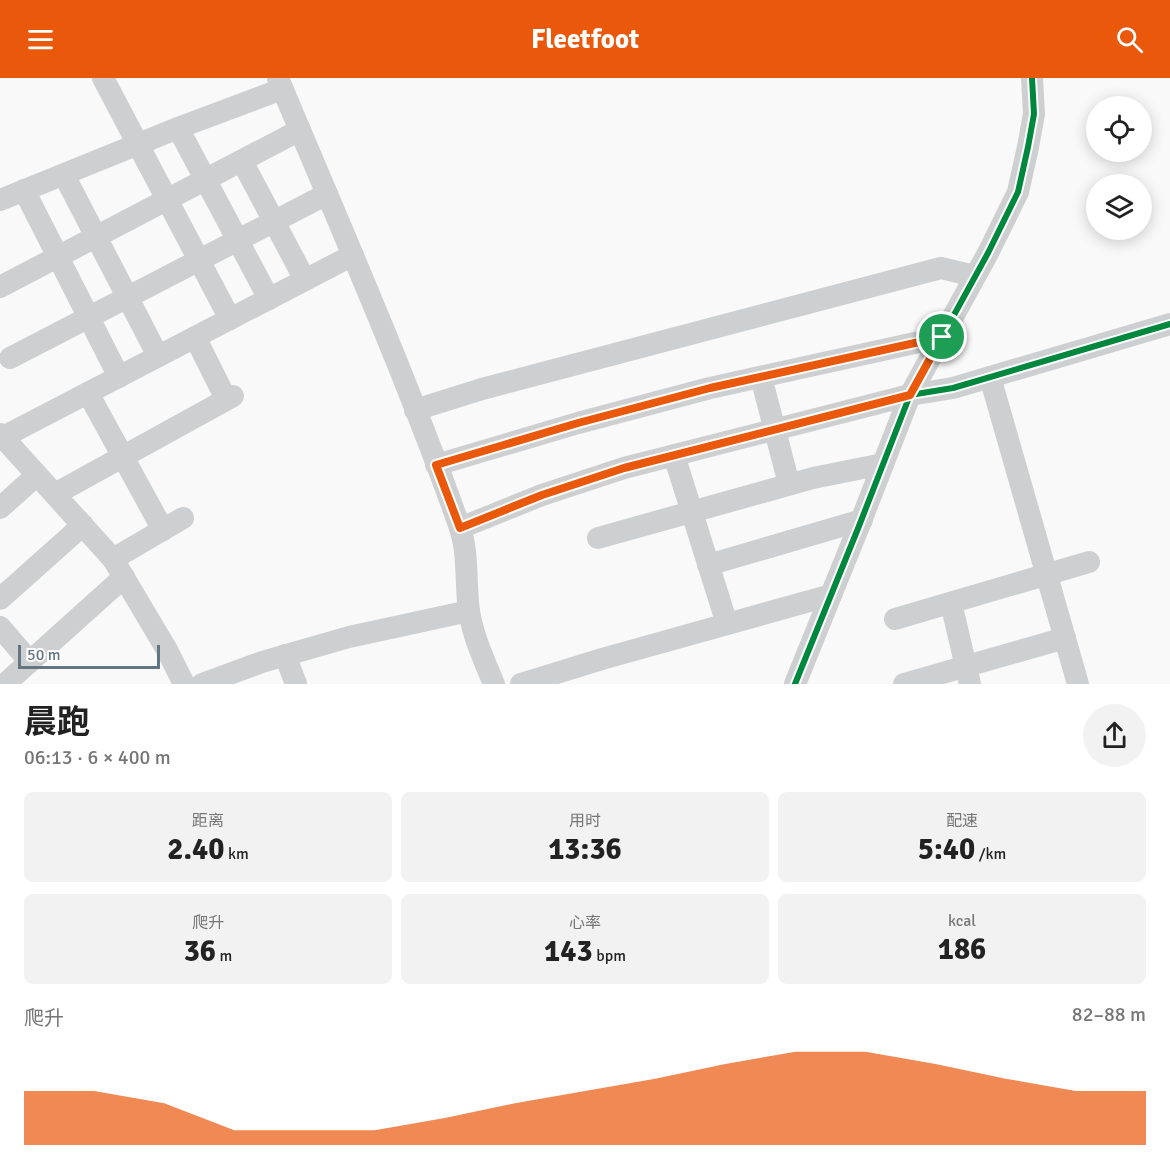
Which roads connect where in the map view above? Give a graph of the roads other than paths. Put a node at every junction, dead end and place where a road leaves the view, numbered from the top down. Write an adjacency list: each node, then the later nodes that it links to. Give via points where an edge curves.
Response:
1 (103, 78): 6 (street)
2 (1032, 78): 20 (street, via 1034,114 1018,192)
3 (280, 83): 4 (street); 5 (street)
4 (178, 128): 6 (street); 9 (street)
5 (300, 130): 7 (street); 11 (street)
6 (138, 144): 8 (street); 13 (street)
7 (242, 160): 9 (street); 14 (street)
8 (64, 175): 10 (street); 15 (street)
9 (205, 180): 13 (street); 16 (street)
10 (24, 190): 12 (street); 18 (street)
11 (327, 194): 14 (street); 17 (street)
12 (0, 200)
13 (167, 200): 15 (street); 19 (street)
14 (274, 221): 16 (street); 21 (street)
15 (96, 237): 18 (street); 23 (street)
16 (237, 240): 19 (street); 24 (street)
17 (353, 255): 21 (street); 37 (street)
18 (58, 257): 22 (street); 25 (street)
19 (199, 260): 23 (street); 26 (street)
20 (975, 276): 29 (street); 37 (street, via 941,268 482,388)
21 (305, 280): 24 (street)
22 (0, 287)
23 (128, 297): 25 (street); 30 (street)
24 (268, 299): 26 (street)
25 (89, 317): 31 (street); 32 (street)
26 (230, 319): 28 (street)
27 (1170, 324): 34 (street)
28 (195, 337): 30 (street); 41 (street, via 229,398)
29 (942, 337): 33 (street); 36 (street)
30 (158, 356): 32 (street)
31 (10, 358)
32 (119, 376): 35 (street)
33 (760, 377): 38 (street); 43 (street, via 578,423)
34 (990, 377): 36 (street); 58 (street)
35 (88, 393): 39 (street); 41 (street)
36 (910, 395): 38 (street); 42 (street)
37 (415, 410): 43 (street)
38 (775, 430): 40 (street); 45 (street)
39 (1, 436): 44 (street)
40 (674, 455): 48 (street); 52 (street, via 542,495)
41 (123, 457): 46 (street); 53 (street)
42 (883, 464): 45 (street); 50 (street)
43 (436, 465): 52 (street)
44 (37, 475): 46 (street); 47 (street)
45 (789, 484): 48 (street)
46 (55, 494): 51 (street)
47 (0, 508)
48 (692, 512): 54 (street); 56 (street)
49 (183, 518): 53 (street)
50 (862, 520): 56 (street); 60 (street)
51 (83, 525): 57 (street); 59 (street)
52 (460, 528): 62 (street)
53 (163, 530): 57 (street)
54 (598, 538)
55 (1089, 562): 58 (street)
56 (708, 565): 64 (street)
57 (118, 568): 68 (street); 71 (street)
58 (1047, 575): 61 (street); 66 (street)
59 (2, 594)
60 (831, 595): 64 (street); 76 (street)
61 (951, 603): 63 (street); 69 (street)
62 (469, 611): 67 (street); 74 (street)
63 (895, 619)
64 (727, 624): 75 (street)
65 (0, 627): 68 (street)
66 (1065, 638): 69 (street); 78 (street)
67 (285, 655): 72 (street); 73 (street)
68 (30, 662): 70 (street)
69 (968, 675): 77 (street)
70 (5, 684)
71 (184, 684)
72 (202, 684)
73 (296, 684)
74 (494, 684)
75 (521, 684)
76 (795, 684)
77 (904, 684)
78 (1078, 684)

